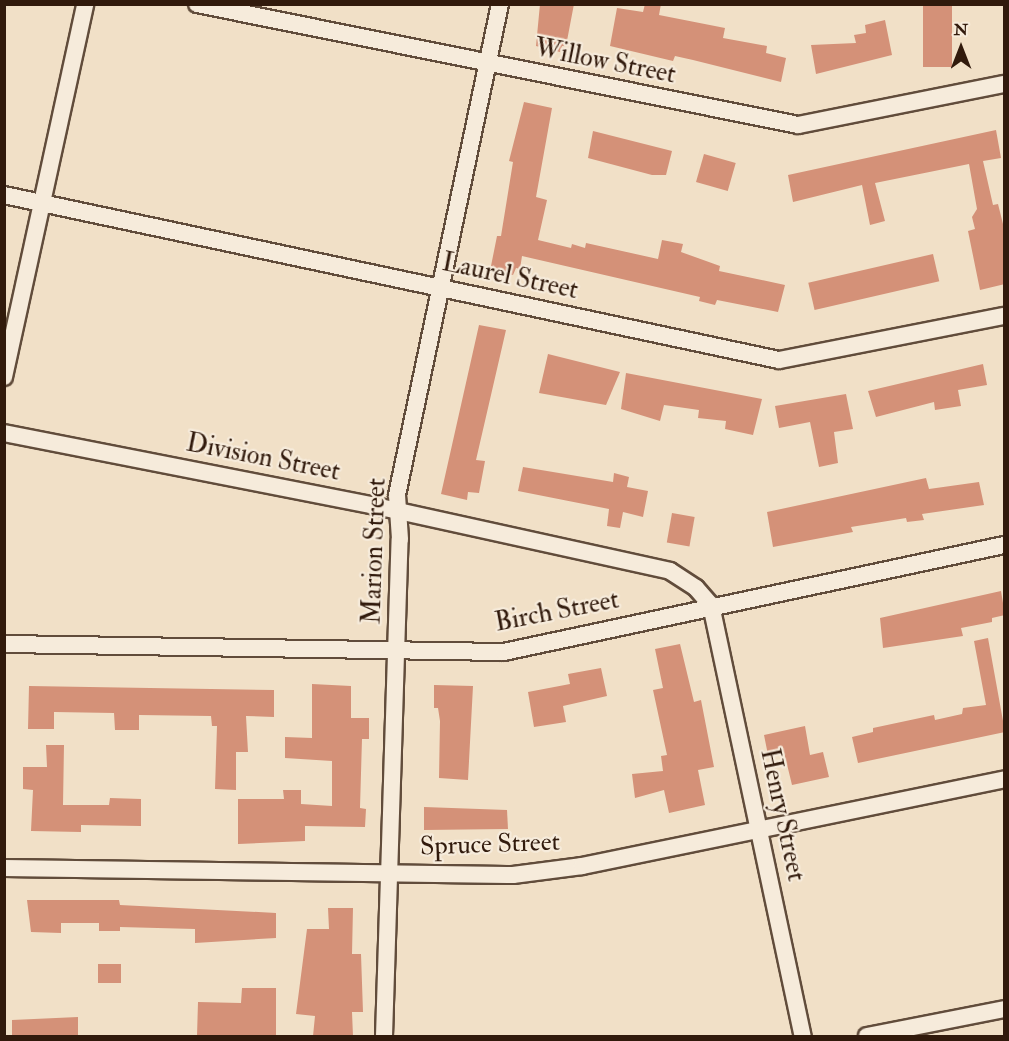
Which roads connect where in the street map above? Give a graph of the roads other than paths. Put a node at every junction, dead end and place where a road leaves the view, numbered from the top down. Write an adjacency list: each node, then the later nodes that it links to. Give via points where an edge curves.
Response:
1 (85, 4): 7 (street)
2 (196, 4): 4 (street, Willow Street)
3 (500, 4): 4 (street, Marion Street)
4 (488, 65): 5 (street, Willow Street, via 798,125); 8 (street, Marion Street)
5 (1005, 84)
6 (4, 195): 7 (street, Laurel Street)
7 (41, 202): 8 (street, Laurel Street); 10 (street)
8 (442, 288): 9 (street, Laurel Street, via 779,360); 12 (street, Marion Street, via 397,495)
9 (1005, 316)
10 (4, 377)
11 (4, 433): 12 (street, Division Street)
12 (399, 513): 14 (street, Division Street, via 670,571 696,588); 16 (street, Marion Street)
13 (1005, 545): 14 (street, Birch Street)
14 (711, 605): 16 (street, Birch Street, via 504,652); 18 (street, Henry Street)
15 (4, 644): 16 (street, Birch Street)
16 (396, 650): 20 (street, Marion Street)
17 (1005, 779): 18 (street, Spruce Street)
18 (759, 830): 20 (street, Spruce Street, via 582,866 513,875); 23 (street, Henry Street)
19 (4, 868): 20 (street, Spruce Street)
20 (389, 873): 22 (street, Marion Street)
21 (1005, 1009): 24 (street)
22 (384, 1036)
23 (803, 1036)
24 (867, 1036)

